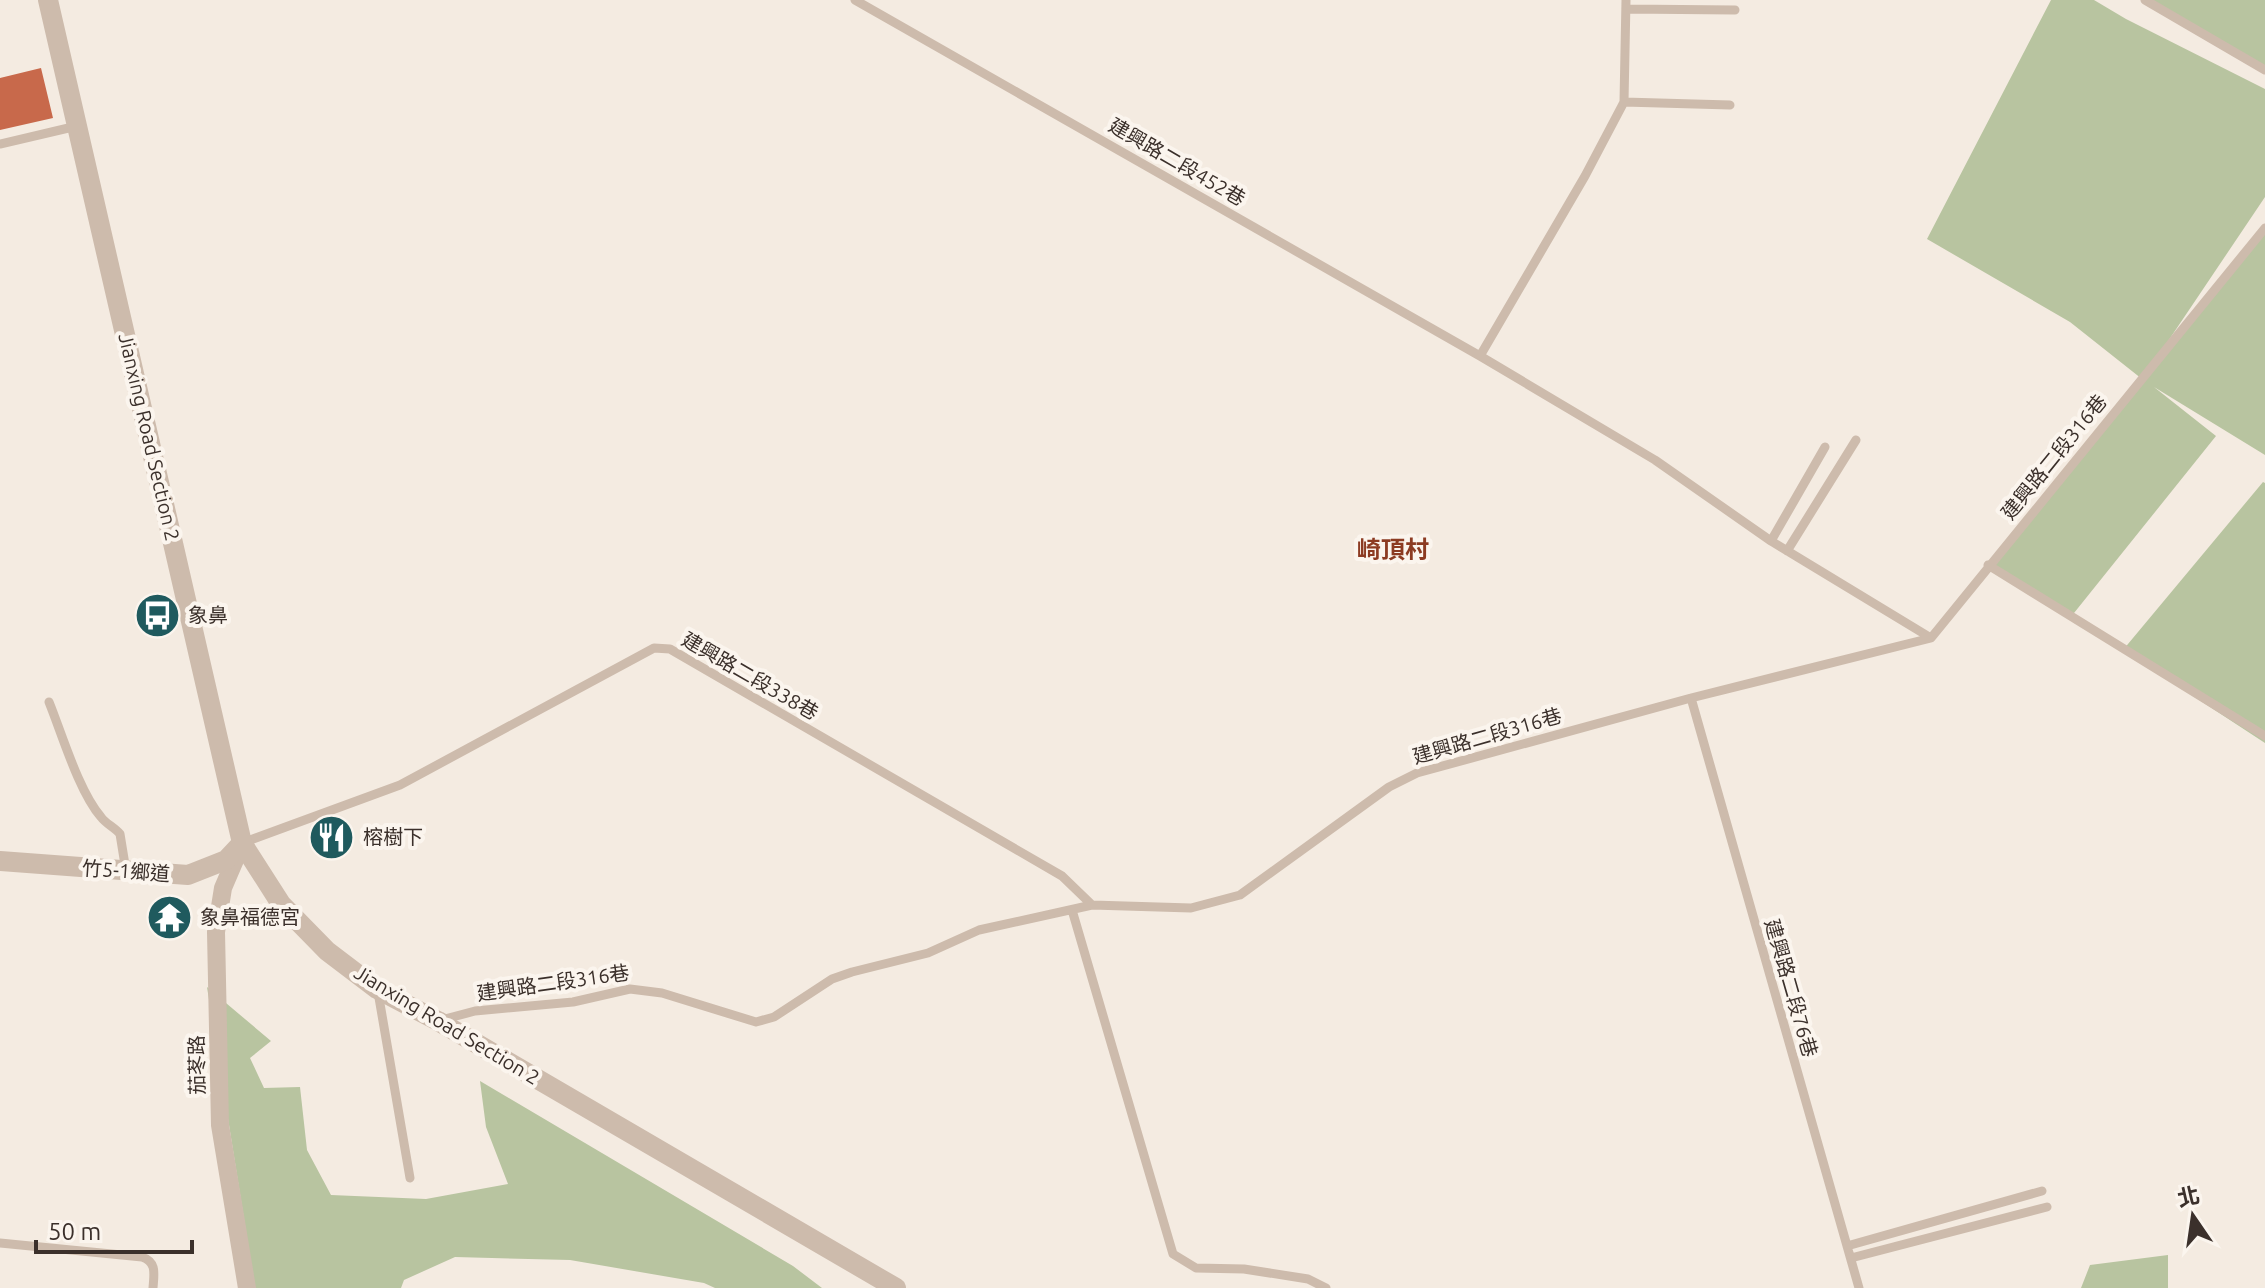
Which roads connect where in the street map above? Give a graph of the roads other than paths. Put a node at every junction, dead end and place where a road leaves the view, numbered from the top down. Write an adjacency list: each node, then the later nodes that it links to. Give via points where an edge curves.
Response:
1 (48, 0): 9 (street, Jianxing Road Section 2)
2 (855, 0): 12 (lane, 建興路二段452巷)
3 (2145, 0): 6 (lane)
4 (1626, 5): 5 (lane); 7 (lane)
5 (1735, 10)
6 (2265, 70)
7 (1624, 102): 8 (lane); 12 (lane)
8 (1730, 105)
9 (77, 126): 10 (lane); 22 (street, Jianxing Road Section 2)
10 (0, 144)
11 (2265, 228): 17 (lane, 建興路二段316巷)
12 (1480, 356): 15 (lane, 建興路二段452巷, via 1655,460)
13 (1856, 440): 16 (lane)
14 (1825, 447): 15 (lane)
15 (1771, 541): 16 (lane, 建興路二段452巷)
16 (1787, 551): 18 (lane, 建興路二段452巷)
17 (1988, 565): 18 (lane, 建興路二段316巷); 21 (lane)
18 (1931, 638): 19 (lane, 建興路二段316巷)
19 (1691, 698): 25 (lane, 建興路二段316巷, via 1417,773 1389,787 1240,895 1191,908); 33 (lane, 建興路二段76巷)
20 (49, 702): 24 (lane, via 95,808 120,834)
21 (2265, 736)
22 (242, 843): 24 (street, 竹5-1鄉道, via 226,860 188,875); 25 (lane, 建興路二段338巷, via 400,785 654,648 670,649 1062,876); 27 (street, Jianxing Road Section 2, via 281,904 327,951); 36 (street, 茄苳路, via 223,888 216,932 220,1125)
23 (0, 861): 24 (street, 竹5-1鄉道)
24 (126, 871)
25 (1092, 905): 26 (lane, 建興路二段316巷)
26 (1072, 910): 28 (lane, 建興路二段316巷, via 979,930 928,953 832,979 774,1017 756,1022 662,993 630,989); 38 (lane, via 1173,1254 1196,1268 1244,1269 1308,1279)
27 (377, 989): 28 (street, Jianxing Road Section 2); 29 (lane)
28 (438, 1021): 37 (street, Jianxing Road Section 2)
29 (410, 1178)
30 (2042, 1191): 33 (lane)
31 (2047, 1207): 34 (lane)
32 (0, 1243): 35 (lane, via 142,1257 154,1265)
33 (1847, 1246): 34 (lane, 建興路二段76巷)
34 (1851, 1258): 39 (lane, 建興路二段76巷)
35 (153, 1288)
36 (247, 1288)
37 (896, 1288)
38 (1326, 1288)
39 (1859, 1288)

